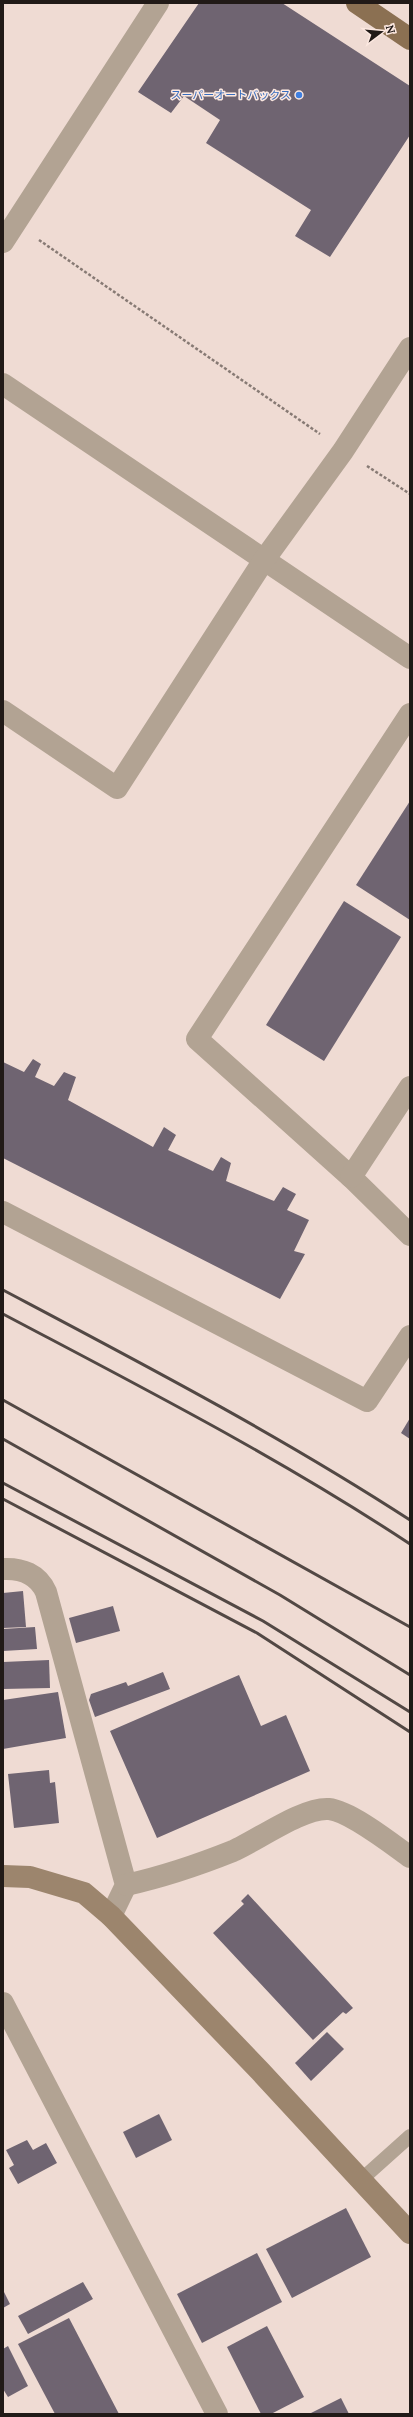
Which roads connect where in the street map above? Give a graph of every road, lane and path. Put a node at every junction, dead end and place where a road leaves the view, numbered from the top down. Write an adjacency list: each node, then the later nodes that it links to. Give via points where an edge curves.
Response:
1 (158, 3): 4 (street)
2 (357, 3): 3 (main road)
3 (410, 39)
4 (15, 224): 5 (street); 8 (path)
5 (3, 242)
6 (410, 348): 8 (street)
7 (3, 384): 10 (street)
8 (343, 450): 9 (path); 10 (street)
9 (410, 494)
10 (264, 560): 11 (street); 12 (street, via 117,788)
11 (410, 658)
12 (3, 711)
13 (410, 714): 15 (street, via 197,1039)
14 (410, 1087): 15 (street)
15 (351, 1177): 17 (street)
16 (3, 1212): 18 (street, via 368,1401)
17 (410, 1235)
18 (410, 1336)
19 (3, 1569): 22 (street, via 16,1568 30,1574 40,1582 46,1592)
20 (410, 1857): 22 (street, via 340,1812 320,1810 300,1817 233,1851)
21 (3, 1876): 23 (street, via 30,1877 84,1893)
22 (126, 1885): 23 (street)
23 (111, 1916): 26 (street)
24 (3, 2003): 28 (street)
25 (410, 2136): 26 (lane)
26 (362, 2179): 27 (street)
27 (410, 2233)
28 (217, 2414)

